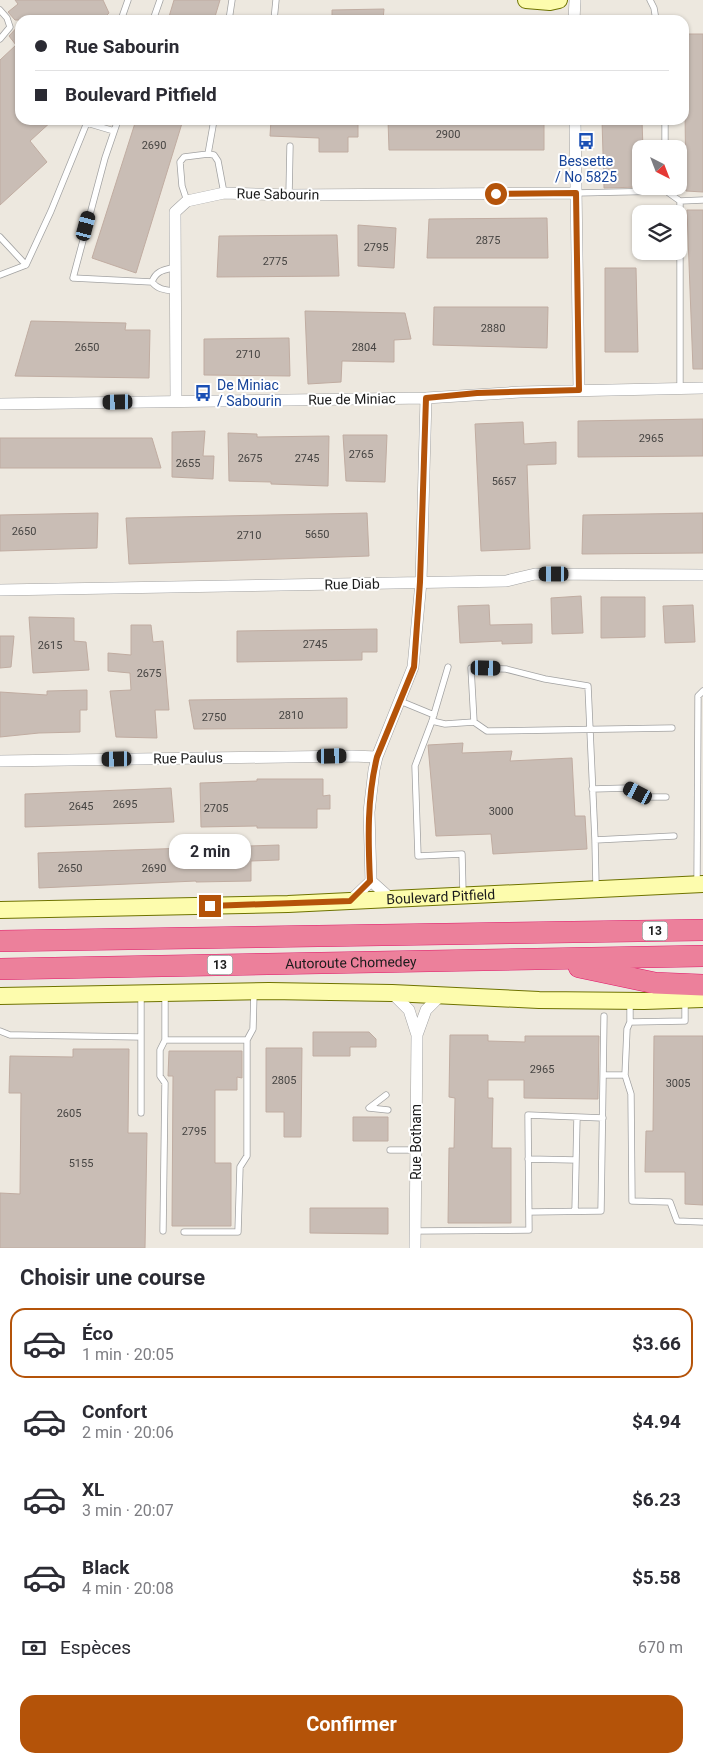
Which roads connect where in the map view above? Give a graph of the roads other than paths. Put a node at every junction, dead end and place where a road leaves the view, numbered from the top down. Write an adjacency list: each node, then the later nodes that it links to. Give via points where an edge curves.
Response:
1 (128, 0): 10 (lane)
2 (160, 0): 11 (lane)
3 (232, 0): 12 (lane)
4 (276, 0): 13 (lane)
5 (526, 0): 6 (main road)
6 (559, 0)
7 (575, 0): 14 (street)
8 (650, 0): 15 (lane)
9 (0, 10): 16 (lane, via 10,26)
10 (123, 15)
11 (155, 15)
12 (230, 15)
13 (274, 15)
14 (574, 15)
15 (655, 15)
16 (0, 39)
17 (87, 125): 36 (lane)
18 (97, 125): 23 (lane)
19 (116, 125): 23 (lane)
20 (213, 125): 26 (lane)
21 (575, 125): 29 (street)
22 (665, 125): 24 (lane)
23 (114, 131): 39 (lane, via 72,278)
24 (665, 140)
25 (290, 146): 30 (lane)
26 (208, 154): 28 (lane, via 214,155 218,161); 33 (lane, via 184,158 180,162)
27 (632, 191): 29 (lane)
28 (224, 193): 30 (street, Rue Sabourin); 33 (street, Rue Sabourin)
29 (576, 193): 30 (street, Rue Sabourin); 43 (street)
30 (289, 195)
31 (673, 195): 34 (lane)
32 (703, 200): 34 (lane)
33 (187, 201): 37 (street, via 175,212)
34 (680, 201): 42 (lane)
35 (0, 237): 36 (lane)
36 (26, 265): 38 (lane)
37 (176, 267): 39 (lane, via 160,271); 40 (street)
38 (0, 275)
39 (152, 282): 40 (lane, via 161,289)
40 (176, 291): 45 (street)
41 (703, 388): 42 (street, Rue de Miniac)
42 (680, 389): 43 (street, Rue de Miniac)
43 (579, 390): 44 (street, Rue de Miniac)
44 (426, 398): 45 (street, Rue de Miniac); 48 (street)
45 (176, 401): 46 (street, Rue de Miniac)
46 (0, 404)
47 (703, 575): 48 (street, Rue Diab, via 535,574 506,581)
48 (420, 582): 49 (street, Rue Diab); 52 (street, via 414,667)
49 (0, 590)
50 (448, 667): 53 (lane)
51 (703, 691): 64 (lane, via 698,696)
52 (400, 701): 53 (lane); 57 (street)
53 (433, 718): 54 (lane, via 440,724); 66 (lane, via 415,766 418,856 462,854)
54 (474, 722): 55 (lane, via 487,731); 55 (lane, via 471,668 496,668 588,686)
55 (589, 728): 56 (lane); 59 (lane)
56 (672, 728)
57 (377, 757): 58 (street, Rue Paulus); 63 (street, via 368,812)
58 (0, 761)
59 (592, 789): 60 (lane, via 629,788 647,797); 62 (lane)
60 (666, 796)
61 (674, 836): 62 (lane)
62 (595, 840): 65 (lane)
63 (370, 881): 67 (street); 68 (street)
64 (700, 884): 65 (main road, Boulevard Pitfield)
65 (596, 889): 66 (main road, Boulevard Pitfield)
66 (463, 896): 67 (main road, Boulevard Pitfield)
67 (391, 899): 68 (main road, Boulevard Pitfield)
68 (350, 901): 69 (main road, Boulevard Pitfield)
69 (0, 910)
70 (703, 917): 72 (highway)
71 (703, 930): 72 (highway, Autoroute Chomedey / 13)
72 (607, 931): 73 (highway, Autoroute Chomedey / 13)
73 (0, 941)
74 (703, 956): 75 (highway, Autoroute Chomedey / 13)
75 (542, 959): 76 (highway, Autoroute Chomedey / 13); 77 (highway, via 655,983)
76 (0, 969)
77 (703, 985)
78 (254, 992): 79 (main road); 81 (main road); 93 (lane, via 253,1030)
79 (392, 993): 82 (main road); 90 (street, Rue Botham, via 409,1010)
80 (141, 994): 81 (main road); 83 (main road); 91 (lane)
81 (165, 994): 92 (lane)
82 (440, 995): 86 (main road); 90 (street, Rue Botham, via 426,1010)
83 (0, 996)
84 (703, 999): 85 (main road)
85 (685, 1000): 86 (main road); 88 (lane, via 685,1021)
86 (630, 1001): 88 (lane)
87 (604, 1016): 94 (lane)
88 (630, 1022): 95 (lane)
89 (0, 1031): 91 (lane, via 26,1036)
90 (417, 1035): 102 (street, Rue Botham)
91 (141, 1037): 98 (lane)
92 (165, 1040): 93 (lane); 108 (lane, via 160,1050 160,1076 164,1083)
93 (247, 1040): 110 (lane, via 247,1156 240,1167 238,1232)
94 (604, 1074): 95 (lane); 100 (lane)
95 (625, 1075): 107 (lane, via 632,1094 632,1200 670,1202 676,1222)
96 (386, 1095): 97 (lane, via 369,1108)
97 (388, 1110)
98 (141, 1113)
99 (577, 1117): 100 (lane); 103 (lane, via 528,1115); 104 (lane)
100 (603, 1118): 105 (lane, via 601,1211)
101 (390, 1150): 102 (lane)
102 (416, 1150): 109 (street, Rue Botham)
103 (528, 1159): 104 (lane); 106 (lane)
104 (576, 1160): 105 (lane)
105 (575, 1211): 106 (lane)
106 (529, 1212): 109 (lane, via 528,1230)
107 (703, 1222)
108 (163, 1231)
109 (415, 1231): 111 (street, Rue Botham)
110 (184, 1232)
111 (415, 1248)

